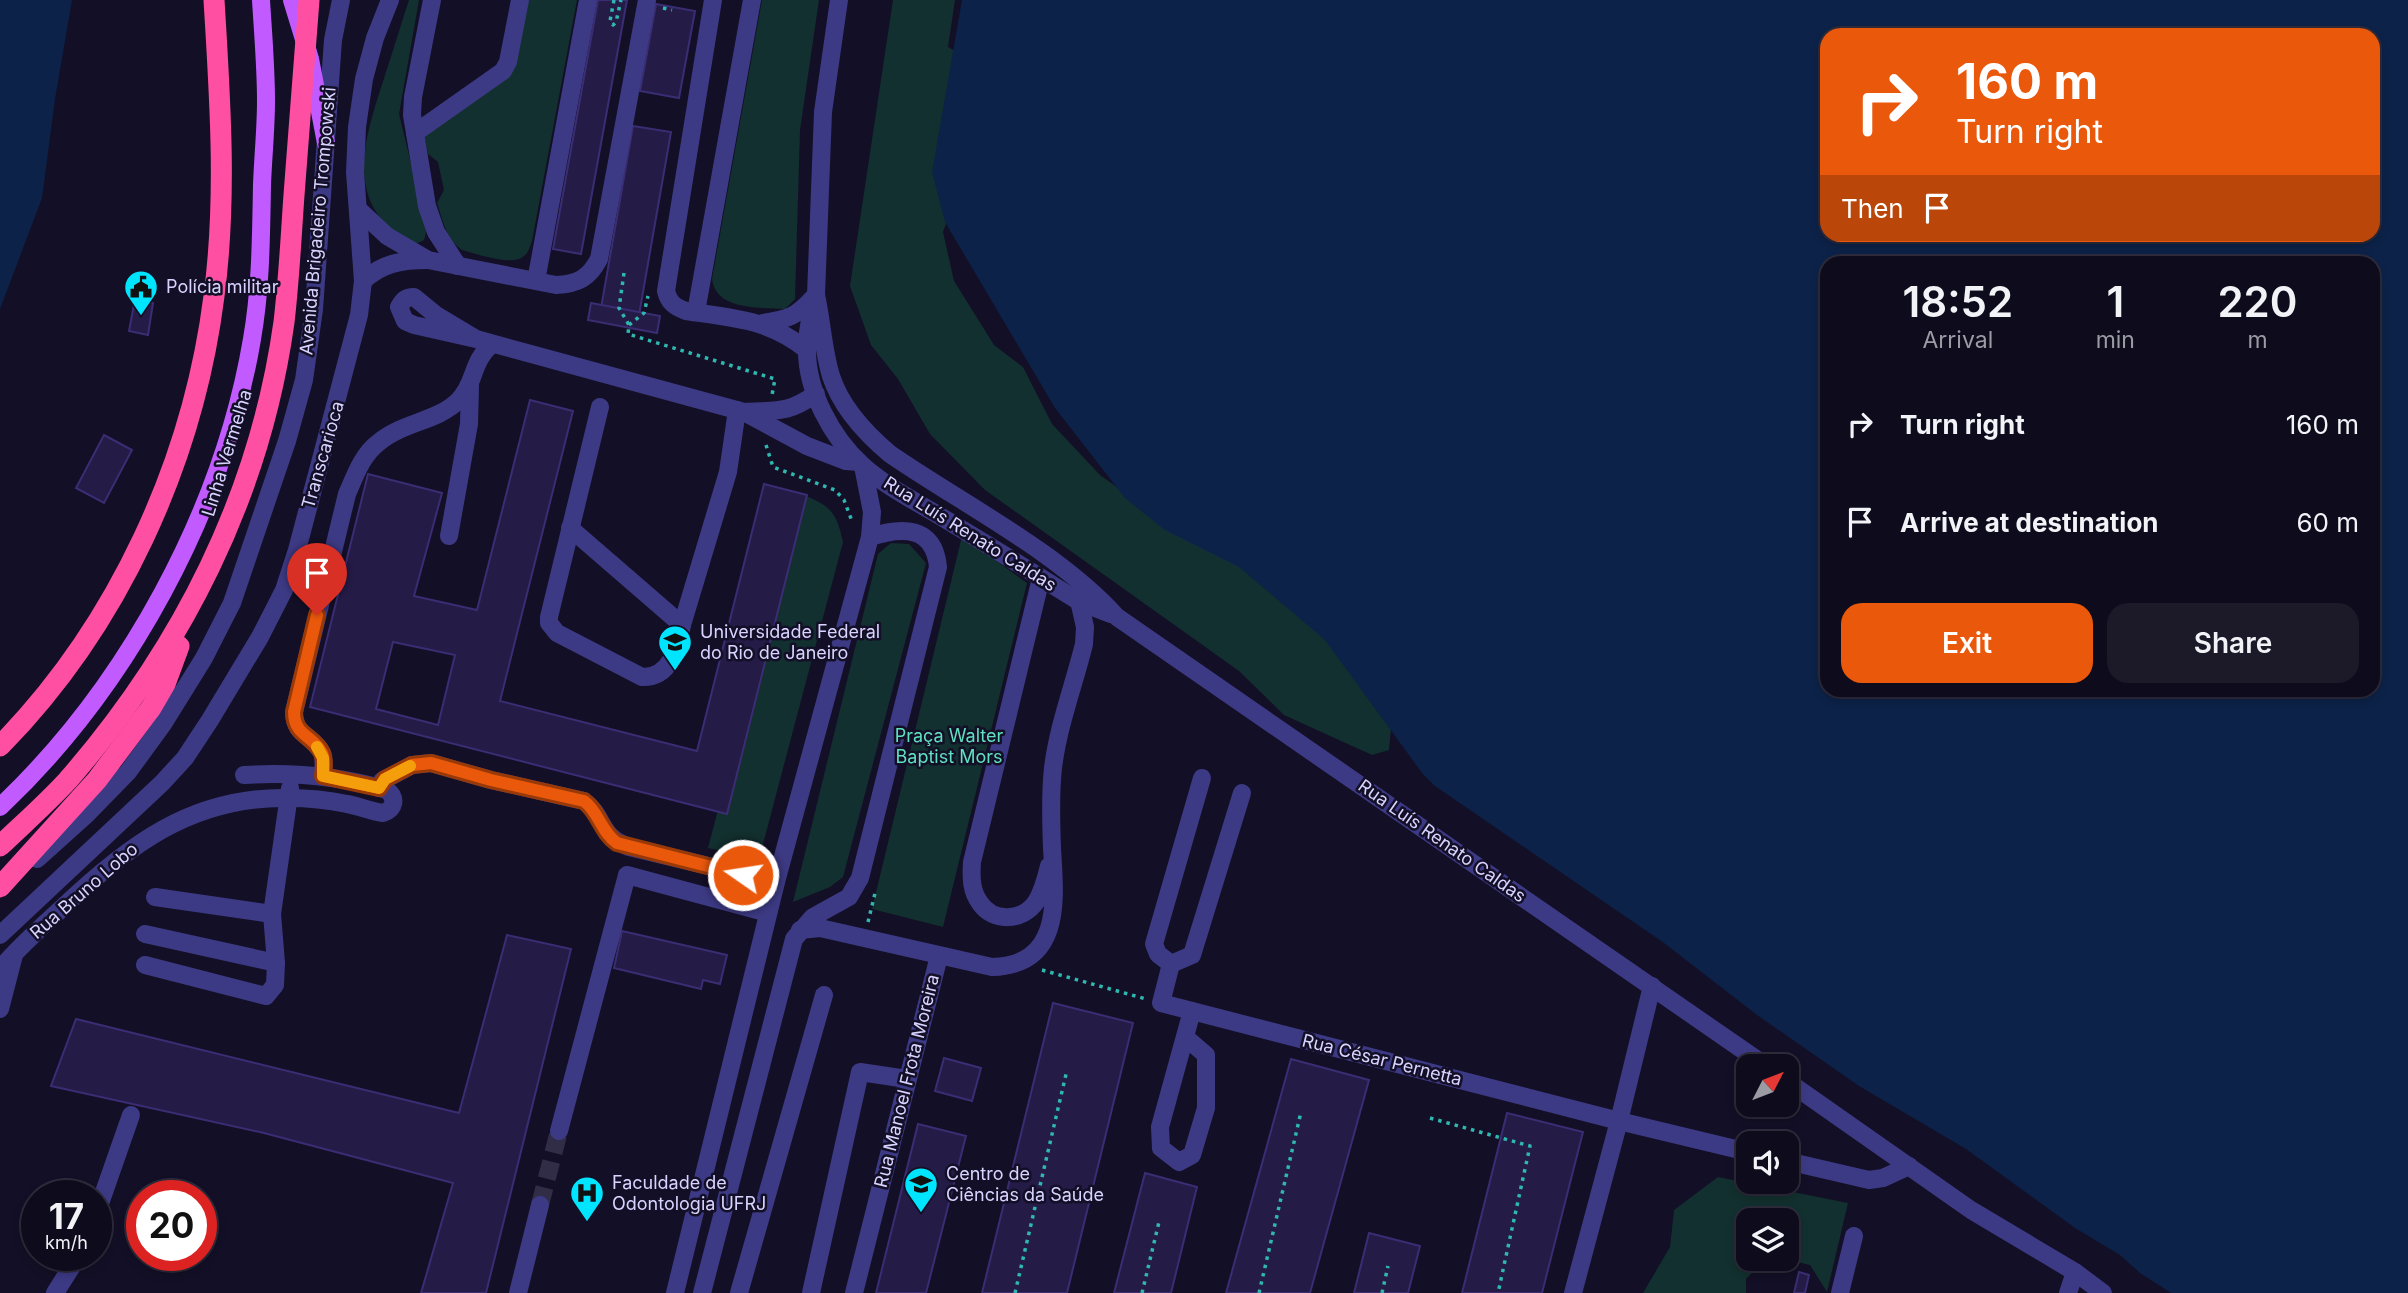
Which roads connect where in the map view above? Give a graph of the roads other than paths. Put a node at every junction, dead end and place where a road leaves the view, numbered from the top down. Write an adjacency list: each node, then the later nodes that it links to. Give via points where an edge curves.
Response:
1 (204, 0): 17 (highway)
2 (214, 0): 17 (highway)
3 (261, 0): 51 (main road, Linha Vermelha, via 266,100 260,260 252,338 228,438 209,493 168,582 118,666 61,743)
4 (292, 0): 19 (main road, via 310,59)
5 (309, 0): 39 (highway, Linha Vermelha, via 279,348 249,470)
6 (341, 0): 19 (street, Avenida Brigadeiro Trompowski, via 333,40)
7 (379, 0): 16 (street, Transcarioca)
8 (390, 0): 16 (street, Transcarioca)
9 (432, 0): 18 (street, via 413,97)
10 (520, 0): 18 (street, via 503,71)
11 (588, 0): 24 (street)
12 (647, 0): 24 (street, via 600,259 585,279 572,284)
13 (713, 0): 26 (street, via 666,291 671,303)
14 (752, 0): 26 (street)
15 (839, 0): 25 (street, via 823,113)
16 (375, 38): 20 (street, Transcarioca, via 357,127)
17 (217, 49): 43 (highway, via 219,237 212,309 186,428 164,492 101,618 60,677)
18 (415, 133): 22 (street, via 427,206 436,232)
19 (326, 143): 55 (street, Avenida Brigadeiro Trompowski, via 304,380 232,603 197,669 128,772)
20 (358, 209): 21 (street, via 387,236); 23 (street, Transcarioca)
21 (428, 260): 22 (street); 23 (street, via 397,261)
22 (458, 266): 24 (street)
23 (363, 281): 61 (street, Transcarioca, via 347,369 297,550 284,590 260,637 185,758)
24 (536, 281)
25 (816, 295): 27 (street, via 787,320); 28 (street); 37 (street, Rua Luís Renato Caldas, via 832,379 871,438)
26 (696, 312): 27 (street)
27 (763, 323): 28 (street)
28 (807, 350): 30 (street)
29 (470, 386): 32 (street, Rua Luís Renato Caldas, via 484,342); 35 (street, via 469,424); 46 (street, via 458,401 432,418 377,443 362,461 347,494 294,712 297,729 320,751)
30 (816, 394): 32 (street, Rua Luís Renato Caldas, via 782,411); 33 (street, via 830,424)
31 (600, 407): 34 (street)
32 (741, 411): 33 (street, Rua Luís Renato Caldas, via 807,446); 42 (street, via 729,472)
33 (861, 464): 36 (street, via 869,487); 38 (street, Rua Luís Renato Caldas)
34 (570, 528): 42 (street); 42 (street, via 549,617 557,633 642,677 651,677 670,663)
35 (449, 536)
36 (870, 537): 54 (street); 59 (street, via 891,531 915,533 932,547 938,567 860,878 844,902 813,917)
37 (1063, 567): 40 (street); 41 (street, Rua Luís Renato Caldas)
38 (1041, 578): 40 (street, Rua Luís Renato Caldas); 53 (street, via 972,862 971,879 980,903 1006,918 1027,911 1035,903)
39 (203, 582): 52 (highway, Linha Vermelha, via 168,646 112,725 66,782); 55 (highway, via 152,708 97,780)
40 (1080, 602): 41 (street, Rua Luís Renato Caldas); 53 (street, via 1084,644 1052,771)
41 (1117, 617): 68 (street, Rua Luís Renato Caldas)
42 (682, 625)
43 (0, 746)
44 (292, 774): 45 (street); 46 (street); 50 (street)
45 (244, 775)
46 (323, 776): 48 (street)
47 (1202, 778): 65 (street, via 1154,944)
48 (379, 788): 50 (street, Rua Bruno Lobo, via 393,796 386,812); 54 (street, via 385,779 412,765 431,763 584,801 610,838 629,847)
49 (1242, 793): 65 (street, via 1192,955)
50 (288, 798): 58 (street); 62 (street, Rua Bruno Lobo, via 234,803 158,831 98,874)
51 (0, 807)
52 (0, 846)
53 (1053, 856): 63 (street, via 1055,908 1039,946 1017,962 992,967)
54 (776, 882): 57 (street)
55 (0, 889)
56 (155, 897): 58 (street)
57 (768, 913): 78 (street, via 627,875); 89 (street)
58 (272, 914): 64 (street)
59 (800, 930): 63 (street, via 820,928); 90 (street)
60 (145, 934): 64 (street)
61 (0, 935)
62 (14, 953): 67 (street, Rua Bruno Lobo); 70 (street)
63 (939, 956): 74 (street, Rua Manoel Frota Moreira)
64 (276, 963): 66 (street, via 275,985 266,996)
65 (1171, 964): 71 (street, Rua César Pernetta, via 1161,1003)
66 (145, 965)
67 (0, 969)
68 (1652, 986): 73 (street, Rua Luís Renato Caldas); 77 (street)
69 (824, 995): 91 (street)
70 (0, 1009)
71 (1192, 1011): 72 (street); 77 (street, Rua César Pernetta)
72 (1185, 1037): 72 (street, via 1160,1127 1161,1148 1179,1162 1192,1155 1206,1108 1206,1055)
73 (1749, 1054)
74 (907, 1079): 92 (street, via 860,1072); 93 (street, Rua Manoel Frota Moreira)
75 (1799, 1089): 81 (street)
76 (131, 1115): 82 (street)
77 (1619, 1121): 79 (street, Rua César Pernetta); 94 (street)
78 (559, 1131)
79 (1736, 1149)
80 (1799, 1164): 81 (street, via 1869,1181)
81 (1909, 1166): 86 (street, via 1971,1210)
82 (108, 1180)
83 (540, 1205): 88 (street)
84 (1854, 1236): 95 (street)
85 (69, 1271): 87 (street)
86 (2075, 1272): 96 (street); 97 (street)
87 (55, 1293)
88 (518, 1293)
89 (675, 1293)
90 (702, 1293)
91 (739, 1293)
92 (811, 1293)
93 (854, 1293)
94 (1573, 1293)
95 (1839, 1293)
96 (2068, 1293)
97 (2103, 1293)

